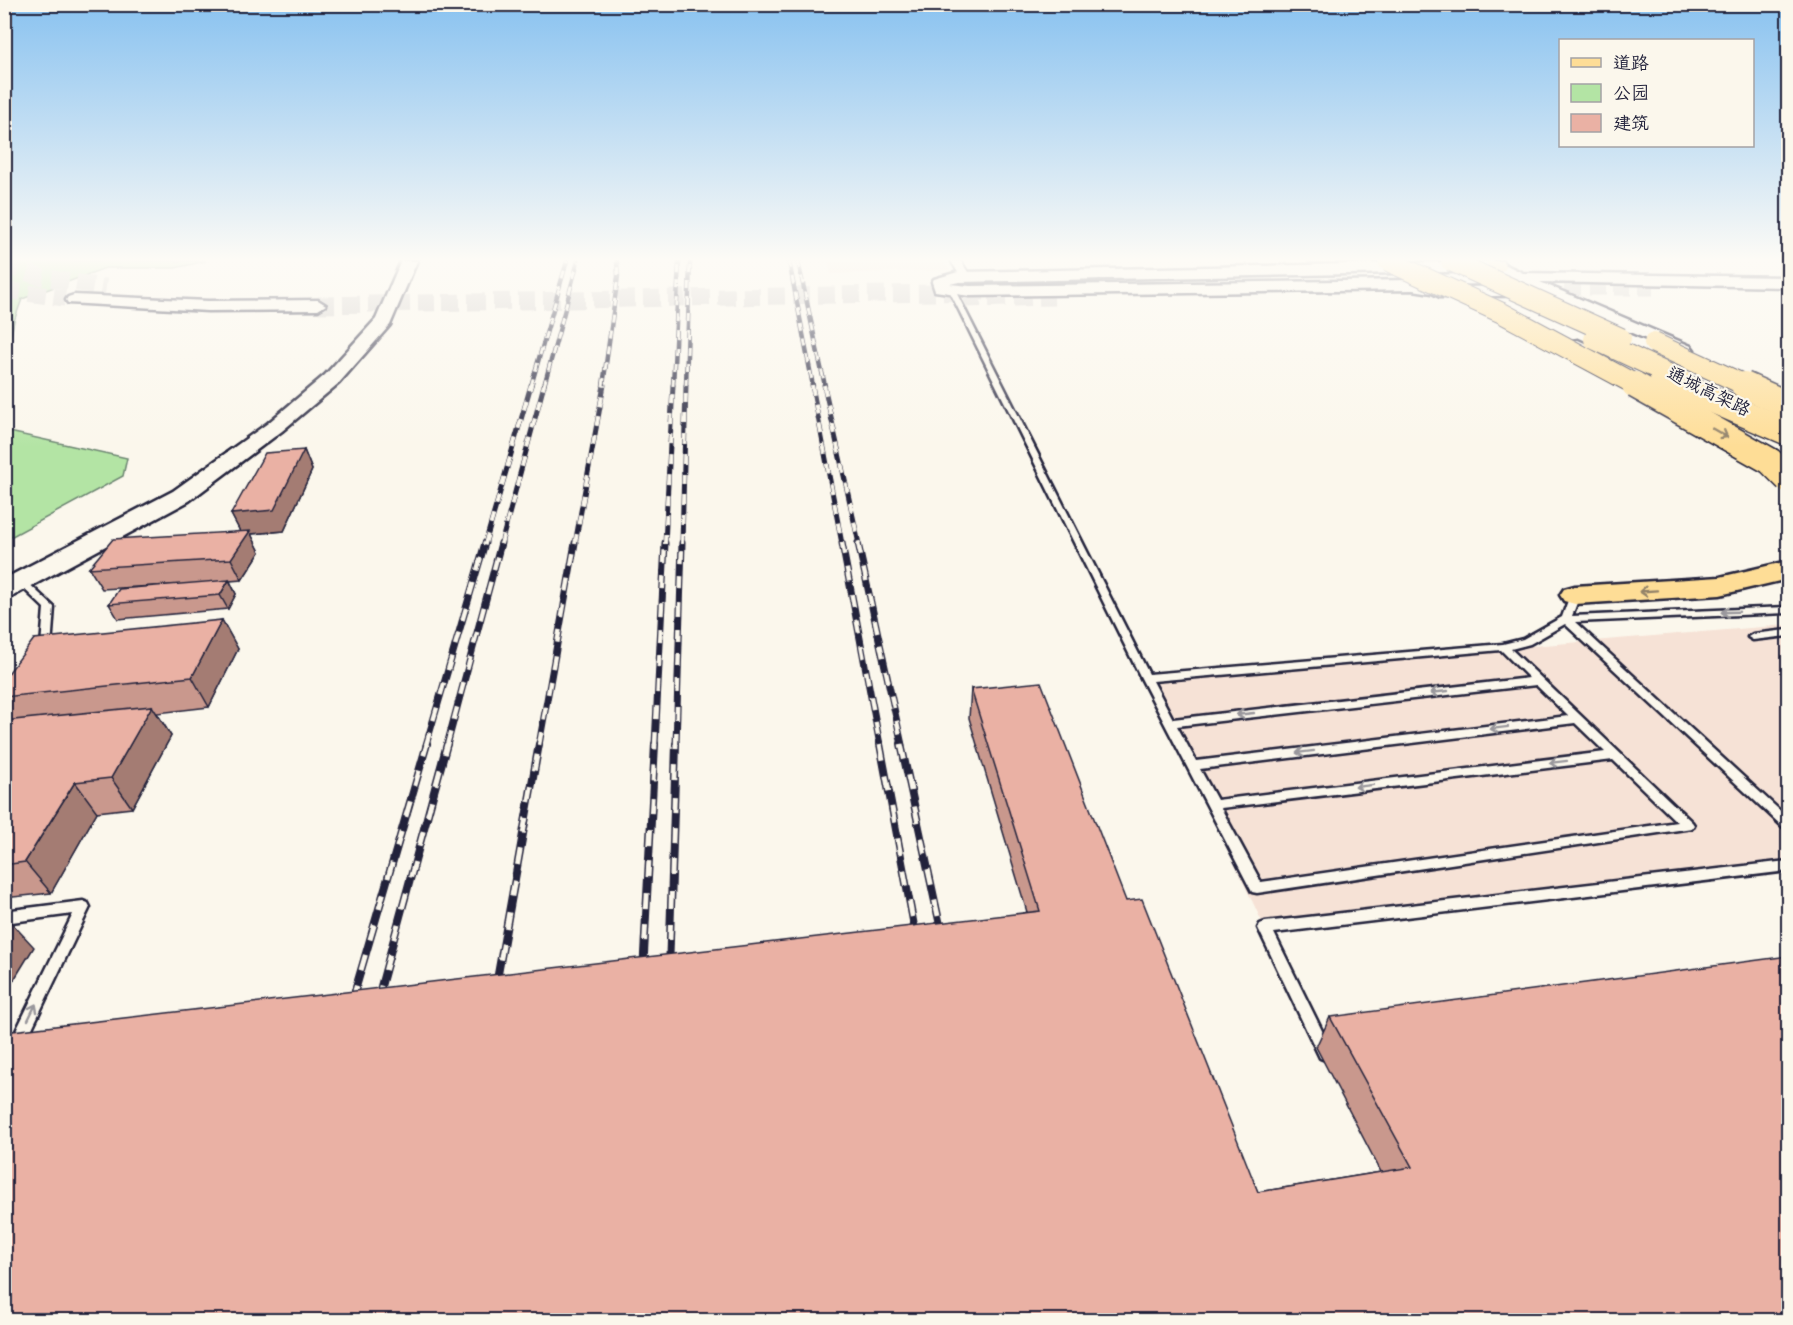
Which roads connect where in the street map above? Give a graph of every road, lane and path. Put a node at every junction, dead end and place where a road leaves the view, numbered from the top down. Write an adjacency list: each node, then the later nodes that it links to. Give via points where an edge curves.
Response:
1 (382, 323): 20 (main road, via 332,379 181,496)
2 (968, 323): 27 (lane)
3 (1521, 323): 18 (highway, one-way to 18, bridge, via 1770,461)
4 (1529, 323): 17 (main road)
5 (1541, 323): 16 (highway, bridge)
6 (1588, 323): 15 (highway, 通城高架路, bridge)
7 (1608, 323): 14 (highway, bridge)
8 (1620, 323): 11 (main road)
9 (1632, 323): 12 (highway)
10 (1640, 323): 11 (main road)
11 (1688, 352): 13 (main road)
12 (1788, 391)
13 (1788, 396)
14 (1788, 405)
15 (1788, 416)
16 (1788, 432)
17 (1788, 448)
18 (1788, 479)
19 (1788, 570): 21 (highway, one-way to 21, via 1720,586)
20 (13, 586): 26 (lane, via 50,607 46,647)
21 (1570, 607): 22 (lane, one-way to 21); 25 (lane, via 1526,642); 34 (lane)
22 (1788, 610)
23 (1788, 633): 24 (lane)
24 (1753, 637)
25 (1503, 647): 27 (lane); 28 (lane)
26 (39, 655)
27 (1146, 678): 30 (lane)
28 (1538, 681): 29 (lane); 30 (lane, one-way to 30)
29 (1578, 719): 31 (lane); 32 (lane, one-way to 32)
30 (1170, 723): 32 (lane)
31 (1616, 755): 33 (lane, one-way to 33); 33 (lane, via 1688,825 1257,888)
32 (1192, 766): 33 (lane)
33 (1212, 805)
34 (1787, 822)
35 (1788, 866): 38 (lane, via 1265,928)
36 (4, 917): 37 (lane, one-way to 36, via 83,907)
37 (12, 1054)
38 (1331, 1066)

